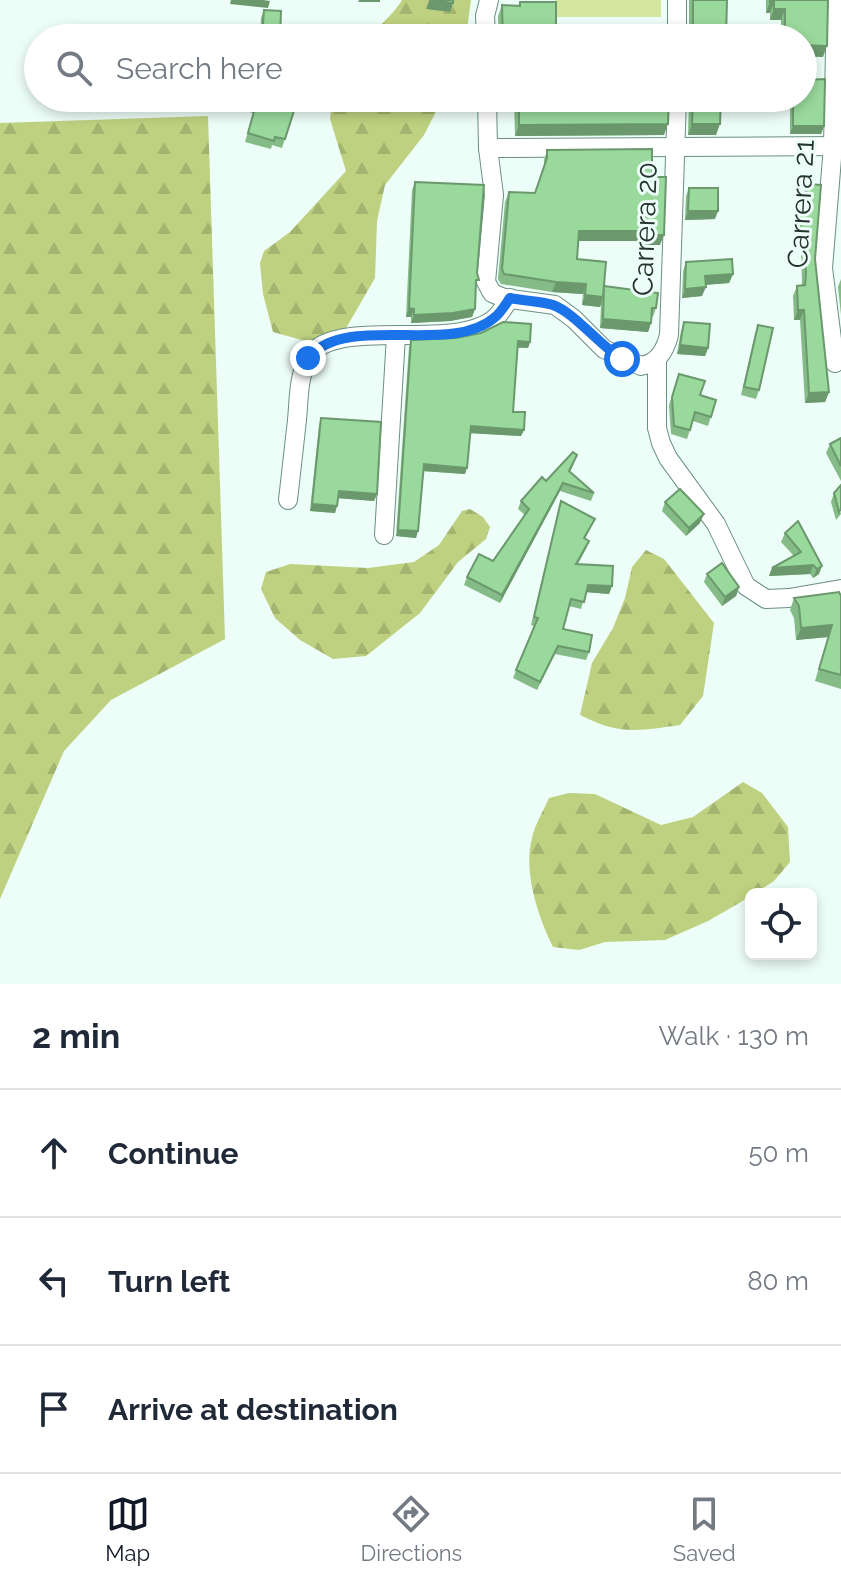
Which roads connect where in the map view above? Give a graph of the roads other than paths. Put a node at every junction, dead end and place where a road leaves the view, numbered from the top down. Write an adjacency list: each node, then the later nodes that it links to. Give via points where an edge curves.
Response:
1 (489, 0): 4 (street)
2 (677, 0): 5 (street)
3 (836, 0): 8 (street, Carrera 21)
4 (485, 24)
5 (677, 24)
6 (487, 112): 10 (street)
7 (677, 112): 9 (street, Carrera 20)
8 (837, 146): 9 (street); 14 (street, Carrera 21, via 823,268)
9 (676, 147): 10 (street); 13 (street, Carrera 20, via 669,335)
10 (488, 148): 11 (street, via 494,195 486,282 492,293)
11 (510, 298): 12 (street, via 495,318 475,329); 13 (street, via 555,305 622,359 641,366)
12 (396, 336): 15 (street, via 343,337 315,349 308,358 301,378); 16 (street)
13 (657, 359): 17 (street, Carrera 20, via 661,443 716,524 746,586 766,599)
14 (835, 363)
15 (288, 500)
16 (384, 535)
17 (841, 589)

